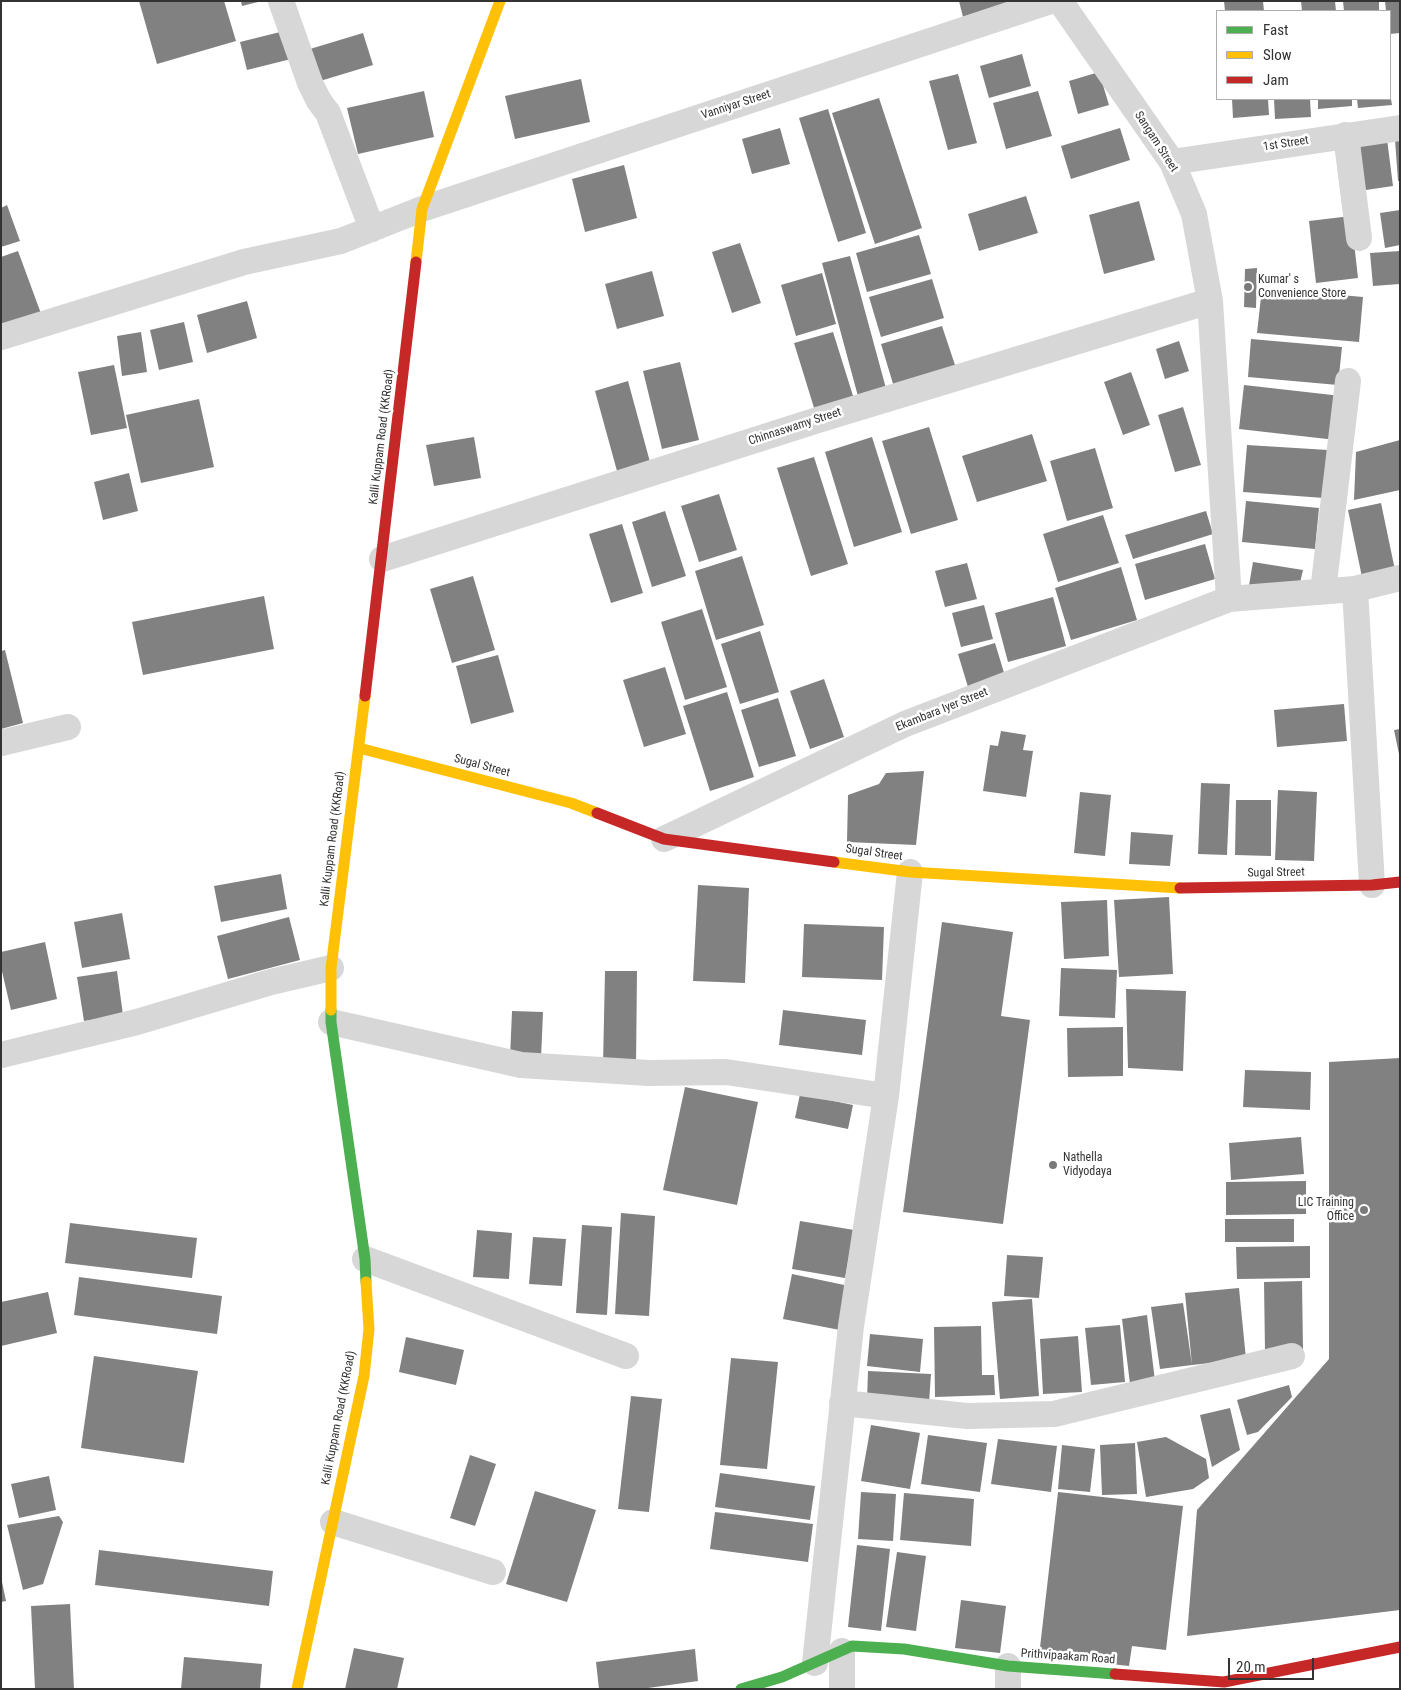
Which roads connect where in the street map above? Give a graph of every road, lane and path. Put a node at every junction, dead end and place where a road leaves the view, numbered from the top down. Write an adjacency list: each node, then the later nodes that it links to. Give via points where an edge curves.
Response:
1 (281, 1): 9 (street, via 310,83 328,113)
2 (500, 1): 8 (street, Kalli Kuppam Road (KKRoad))
3 (1051, 1): 8 (street, Vanniyar Street)
4 (1060, 1): 7 (street, Sangam Street)
5 (1400, 128): 6 (street, 1st Street)
6 (1346, 135): 7 (street, 1st Street); 10 (street)
7 (1172, 162): 11 (street, Sangam Street, via 1194,214)
8 (422, 209): 9 (street, Vanniyar Street); 14 (street, Kalli Kuppam Road (KKRoad))
9 (372, 229): 12 (street, Vanniyar Street, via 341,242 244,262)
10 (1359, 238)
11 (1210, 301): 14 (street, Chinnaswamy Street, via 820,419); 18 (street, Sangam Street)
12 (1, 337)
13 (1348, 381): 17 (street)
14 (382, 559): 21 (street, Kalli Kuppam Road (KKRoad))
15 (1400, 578): 16 (street, Ekambara Iyer Street)
16 (1355, 589): 17 (street, Ekambara Iyer Street); 25 (street)
17 (1323, 592): 18 (street, Ekambara Iyer Street)
18 (1229, 599): 22 (street, Ekambara Iyer Street, via 905,724)
19 (68, 727): 20 (street)
20 (1, 743)
21 (359, 748): 22 (street, Sugal Street, via 570,803); 26 (street, Kalli Kuppam Road (KKRoad))
22 (664, 839): 23 (street, Sugal Street)
23 (910, 872): 25 (street, Sugal Street, via 1188,888); 29 (street)
24 (1400, 882): 25 (street, Sugal Street)
25 (1372, 885)
26 (331, 968): 27 (street, Kalli Kuppam Road (KKRoad)); 28 (street, via 271,982 137,1022)
27 (331, 1022): 29 (street, via 521,1065 649,1073 726,1072); 30 (street, Kalli Kuppam Road (KKRoad))
28 (1, 1055)
29 (886, 1096): 33 (street)
30 (364, 1259): 31 (street); 34 (street, Kalli Kuppam Road (KKRoad), via 369,1329 364,1376)
31 (626, 1356)
32 (1292, 1356): 33 (street, via 1054,1414 967,1416)
33 (842, 1403): 38 (street)
34 (332, 1522): 35 (street); 41 (street, Kalli Kuppam Road (KKRoad))
35 (492, 1572)
36 (1400, 1647): 40 (street, Prithvipaakam Road)
37 (842, 1652): 38 (street, Prithvipaakam Road); 39 (street, Prithvipaakam Road, via 852,1646 904,1650); 43 (street)
38 (815, 1663): 42 (street, Prithvipaakam Road)
39 (1008, 1678): 40 (street, Prithvipaakam Road)
40 (1224, 1685)
41 (297, 1689)
42 (741, 1689)
43 (842, 1689)

